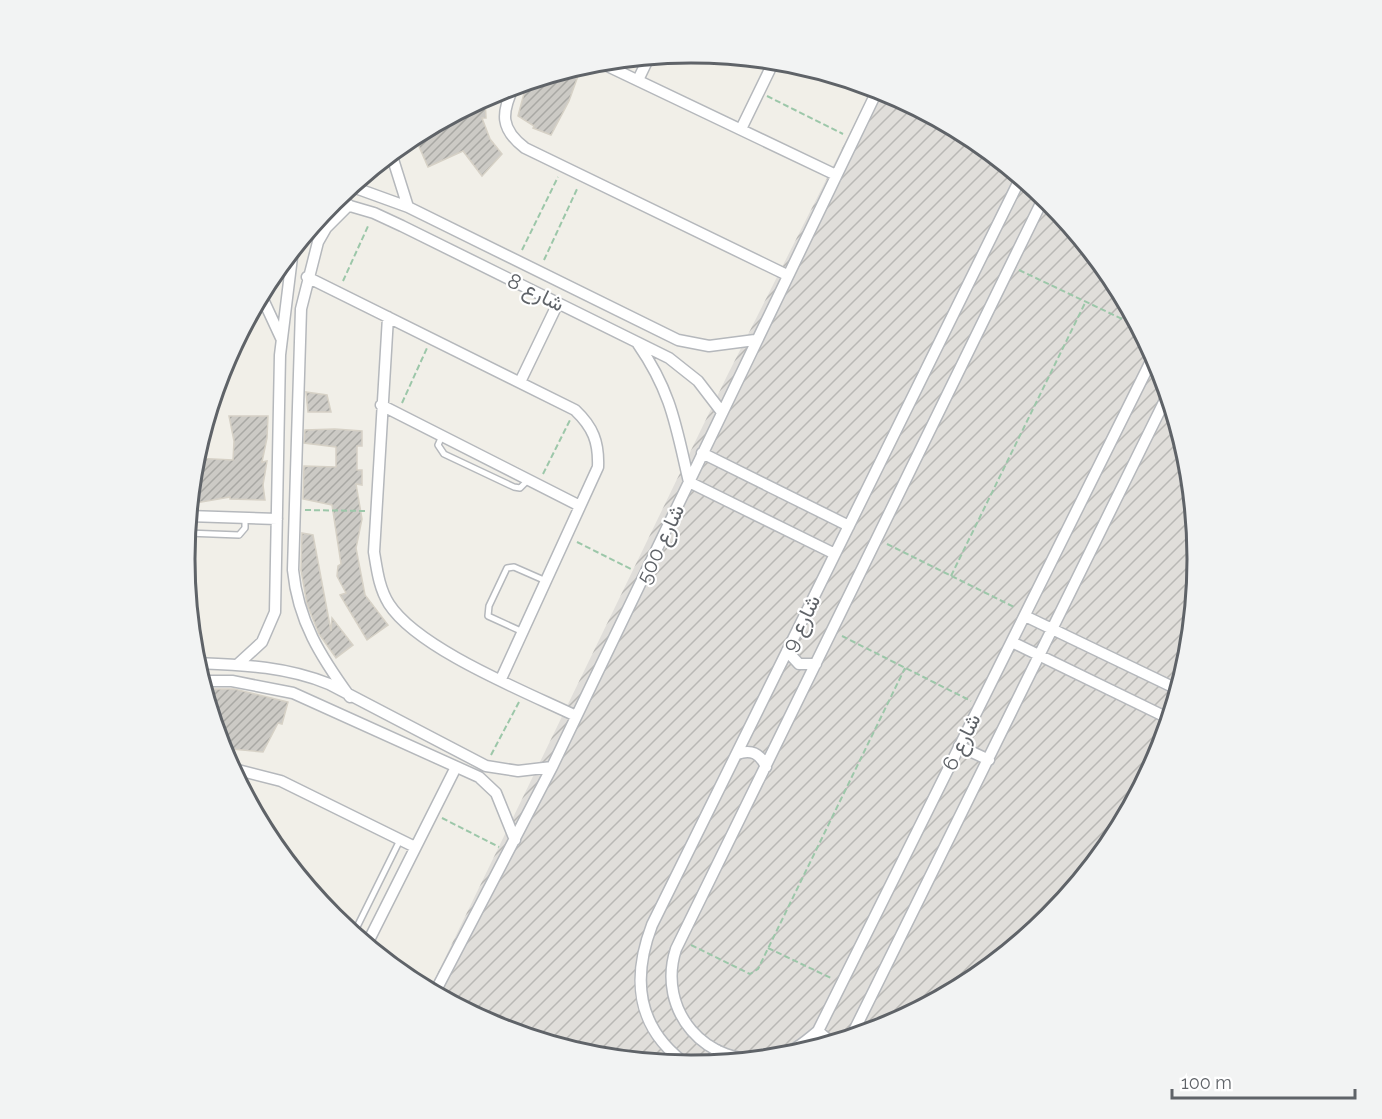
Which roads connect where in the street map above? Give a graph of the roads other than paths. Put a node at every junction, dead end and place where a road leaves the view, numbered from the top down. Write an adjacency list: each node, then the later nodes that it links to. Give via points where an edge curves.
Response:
1 (645, 65): 4 (street)
2 (615, 69): 4 (street)
3 (770, 70): 7 (street)
4 (638, 80): 7 (street)
5 (510, 98): 21 (street, via 504,112 506,127 514,139)
6 (874, 98): 9 (street, شارع 500)
7 (741, 129): 9 (street)
8 (394, 162): 15 (street)
9 (836, 175): 21 (street, شارع 500)
10 (1017, 185): 41 (street, شارع 9)
11 (360, 189): 15 (street, شارع 8)
12 (344, 204): 13 (street, شارع 8)
13 (349, 205): 17 (street, شارع 8); 20 (street, via 326,228)
14 (1040, 206): 55 (street, شارع 9)
15 (408, 207): 16 (street, شارع 8)
16 (452, 229): 17 (street); 26 (street, شارع 8, via 678,340 709,346)
17 (444, 247): 22 (street, شارع 8)
18 (291, 265): 19 (street)
19 (291, 270): 20 (street); 25 (street)
20 (308, 275): 24 (street); 36 (street, via 298,339)
21 (787, 275): 26 (street, شارع 500)
22 (558, 303): 27 (street, شارع 8); 29 (street)
23 (265, 304): 25 (street)
24 (388, 317): 29 (street); 30 (street)
25 (281, 338): 35 (street)
26 (755, 340): 32 (street, شارع 500)
27 (637, 343): 32 (street, شارع 8, via 685,369); 34 (street, via 669,399)
28 (1149, 366): 47 (street, شارع 6)
29 (520, 382): 37 (street, via 575,410 595,435 598,467)
30 (381, 405): 37 (street); 56 (street, via 374,552 378,578 388,603 405,624 428,642)
31 (1163, 405): 48 (street, شارع 6)
32 (721, 411): 33 (street, شارع 500)
33 (702, 453): 34 (street, شارع 500); 41 (street)
34 (689, 482): 43 (street); 61 (street, شارع 500)
35 (278, 492): 36 (street); 40 (street)
36 (293, 493): 45 (street)
37 (580, 506): 46 (street)
38 (197, 516): 39 (street)
39 (245, 518): 40 (street); 42 (lane, via 239,535)
40 (277, 519): 44 (street)
41 (849, 526): 43 (street, شارع 9)
42 (196, 533)
43 (835, 554): 51 (street, شارع 9)
44 (276, 570): 45 (street); 54 (street, via 275,612 270,628 262,642)
45 (292, 570): 59 (street, via 306,628)
46 (546, 581): 49 (street); 49 (lane, via 514,567 507,568 489,606 488,616)
47 (1026, 614): 48 (street); 50 (street, شارع 6)
48 (1054, 630): 52 (street, شارع 6); 58 (street)
49 (523, 632): 56 (street)
50 (1012, 642): 52 (street); 62 (street, شارع 6)
51 (787, 651): 55 (street, via 799,664); 63 (street, شارع 9)
52 (1040, 656): 60 (street); 64 (street, شارع 6)
53 (206, 663): 54 (street)
54 (237, 664): 59 (street, via 307,675)
55 (816, 664): 68 (street, شارع 9)
56 (501, 679): 61 (street)
57 (209, 681): 65 (street, via 232,681 293,693)
58 (1171, 686)
59 (350, 697): 66 (street)
60 (1162, 715)
61 (576, 716): 67 (street, شارع 500)
62 (959, 746): 64 (street); 78 (street, شارع 6)
63 (737, 754): 68 (street, via 755,753); 84 (street, شارع 9, via 652,925 642,953 639,983 646,1013 660,1039)
64 (989, 760): 77 (street, شارع 6)
65 (456, 767): 70 (street); 73 (street)
66 (490, 767): 67 (street, via 518,771); 70 (street)
67 (552, 767): 72 (street, شارع 500)
68 (766, 767): 81 (street, شارع 9, via 672,961 670,982 684,1023)
69 (242, 771): 71 (street, via 281,781)
70 (487, 782): 72 (street, via 503,805)
71 (400, 840): 73 (street); 74 (lane)
72 (515, 840): 76 (street, شارع 500)
73 (416, 847): 75 (street)
74 (357, 927)
75 (370, 938)
76 (438, 986)
77 (855, 1028)
78 (818, 1031): 79 (street); 80 (street, شارع 6)
79 (825, 1037)
80 (804, 1043)
81 (717, 1050): 82 (street, شارع 6); 83 (street)
82 (730, 1054)
83 (715, 1055)
84 (678, 1056)

